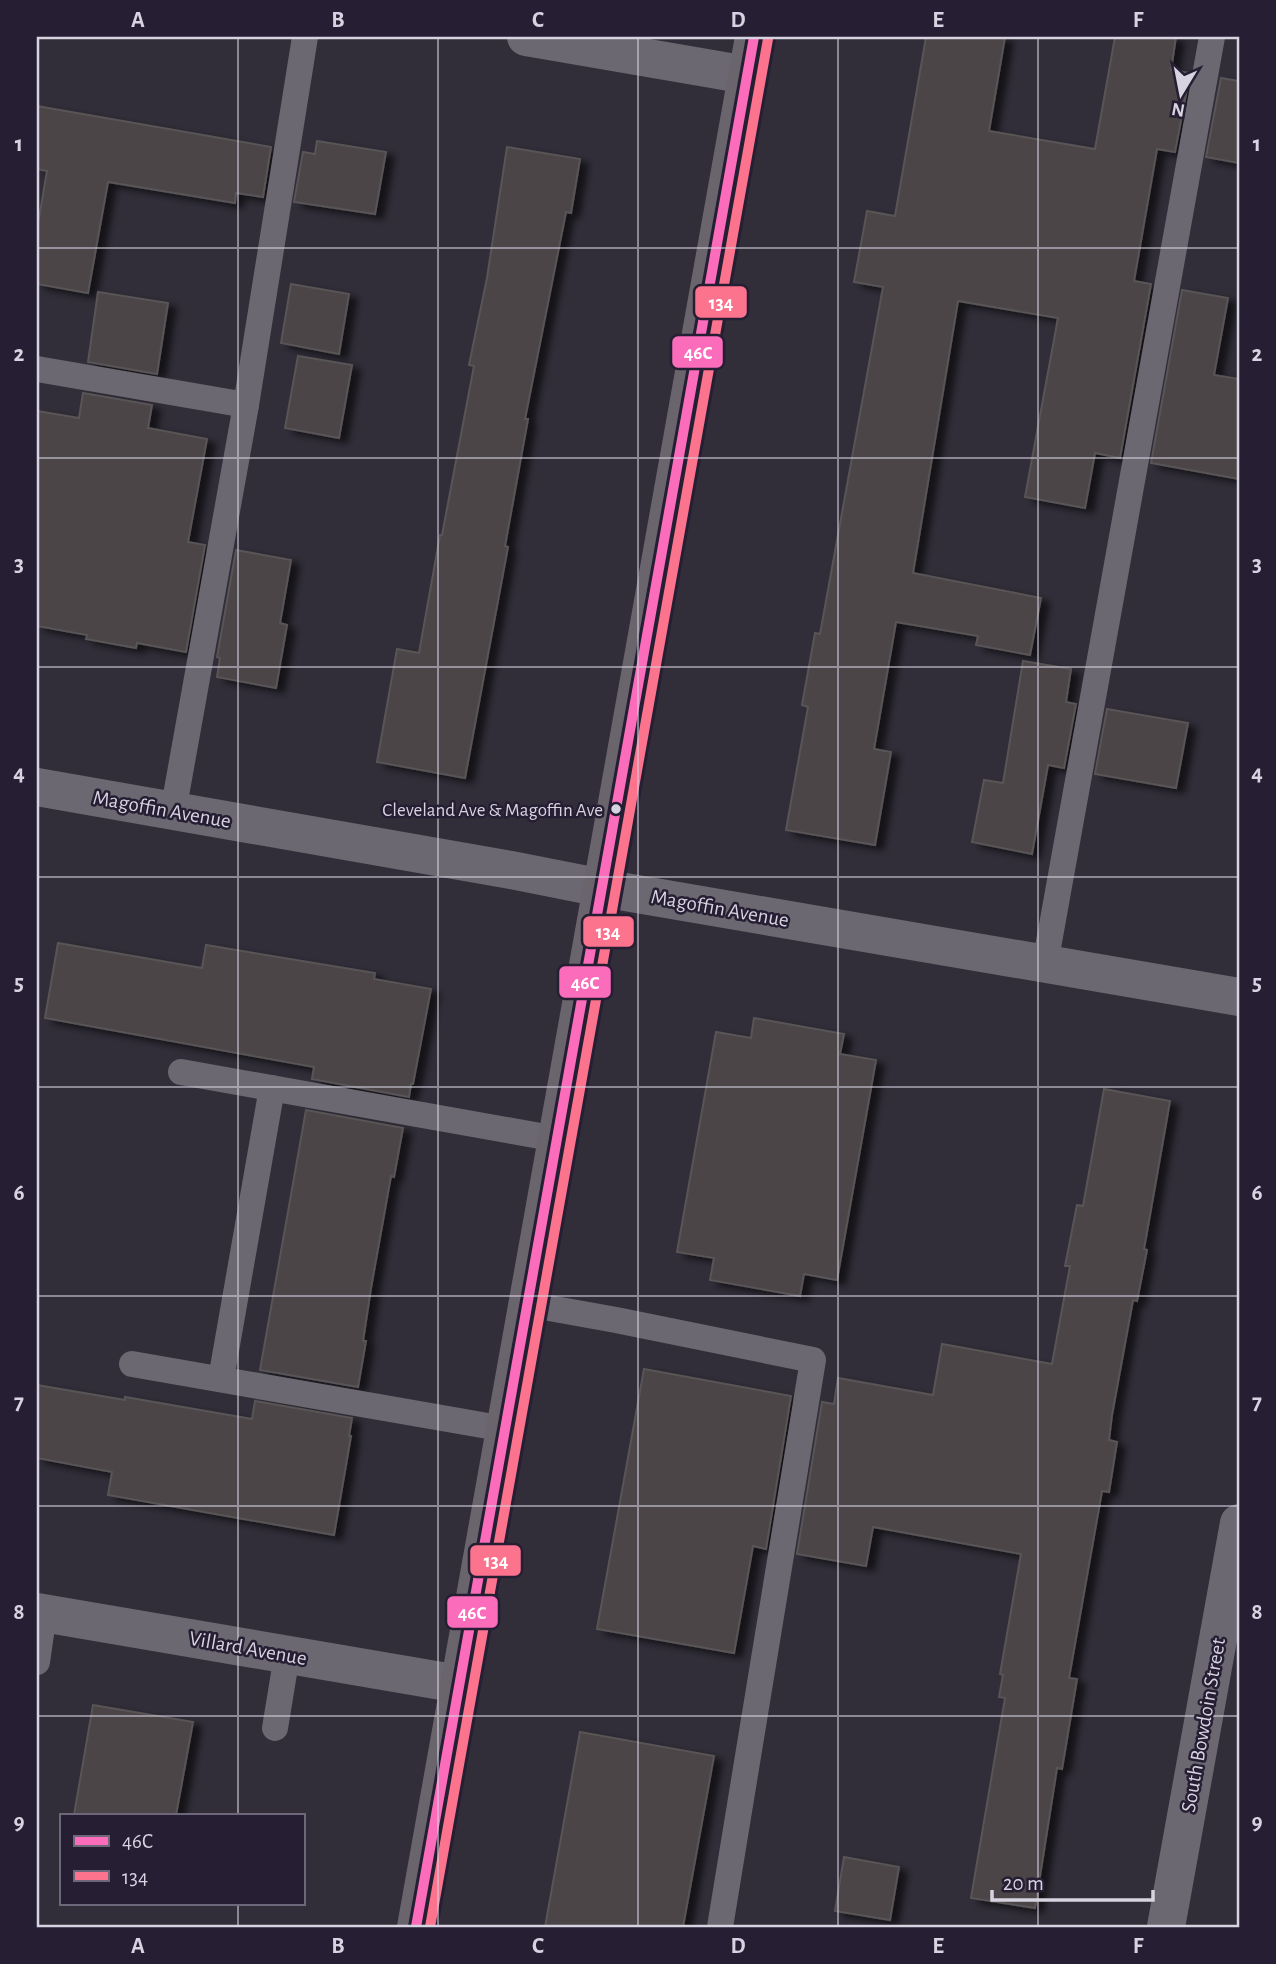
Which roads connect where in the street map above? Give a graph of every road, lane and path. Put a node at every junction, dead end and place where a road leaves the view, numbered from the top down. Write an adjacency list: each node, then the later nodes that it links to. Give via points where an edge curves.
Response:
1 (305, 37): 7 (lane)
2 (526, 37): 5 (street)
3 (754, 37): 5 (street)
4 (1212, 37): 11 (lane)
5 (747, 75): 10 (street)
6 (37, 369): 7 (lane)
7 (246, 405): 9 (lane)
8 (37, 787): 9 (street, Magoffin Avenue)
9 (173, 812): 10 (street, Magoffin Avenue)
10 (602, 888): 11 (street, Magoffin Avenue); 15 (street)
11 (1045, 964): 12 (street, Magoffin Avenue)
12 (1239, 997)
13 (181, 1072): 14 (lane)
14 (272, 1088): 15 (lane); 18 (lane)
15 (557, 1139): 16 (street)
16 (527, 1304): 19 (street); 27 (lane, via 813,1360)
17 (132, 1364): 18 (lane)
18 (221, 1379): 19 (lane)
19 (505, 1429): 24 (street)
20 (1239, 1523): 28 (street, South Bowdoin Street)
21 (41, 1613): 22 (street, Villard Avenue); 23 (lane)
22 (287, 1655): 24 (street, Villard Avenue); 25 (lane)
23 (37, 1662)
24 (459, 1684): 26 (street)
25 (275, 1728)
26 (416, 1927)
27 (720, 1927)
28 (1166, 1927)

